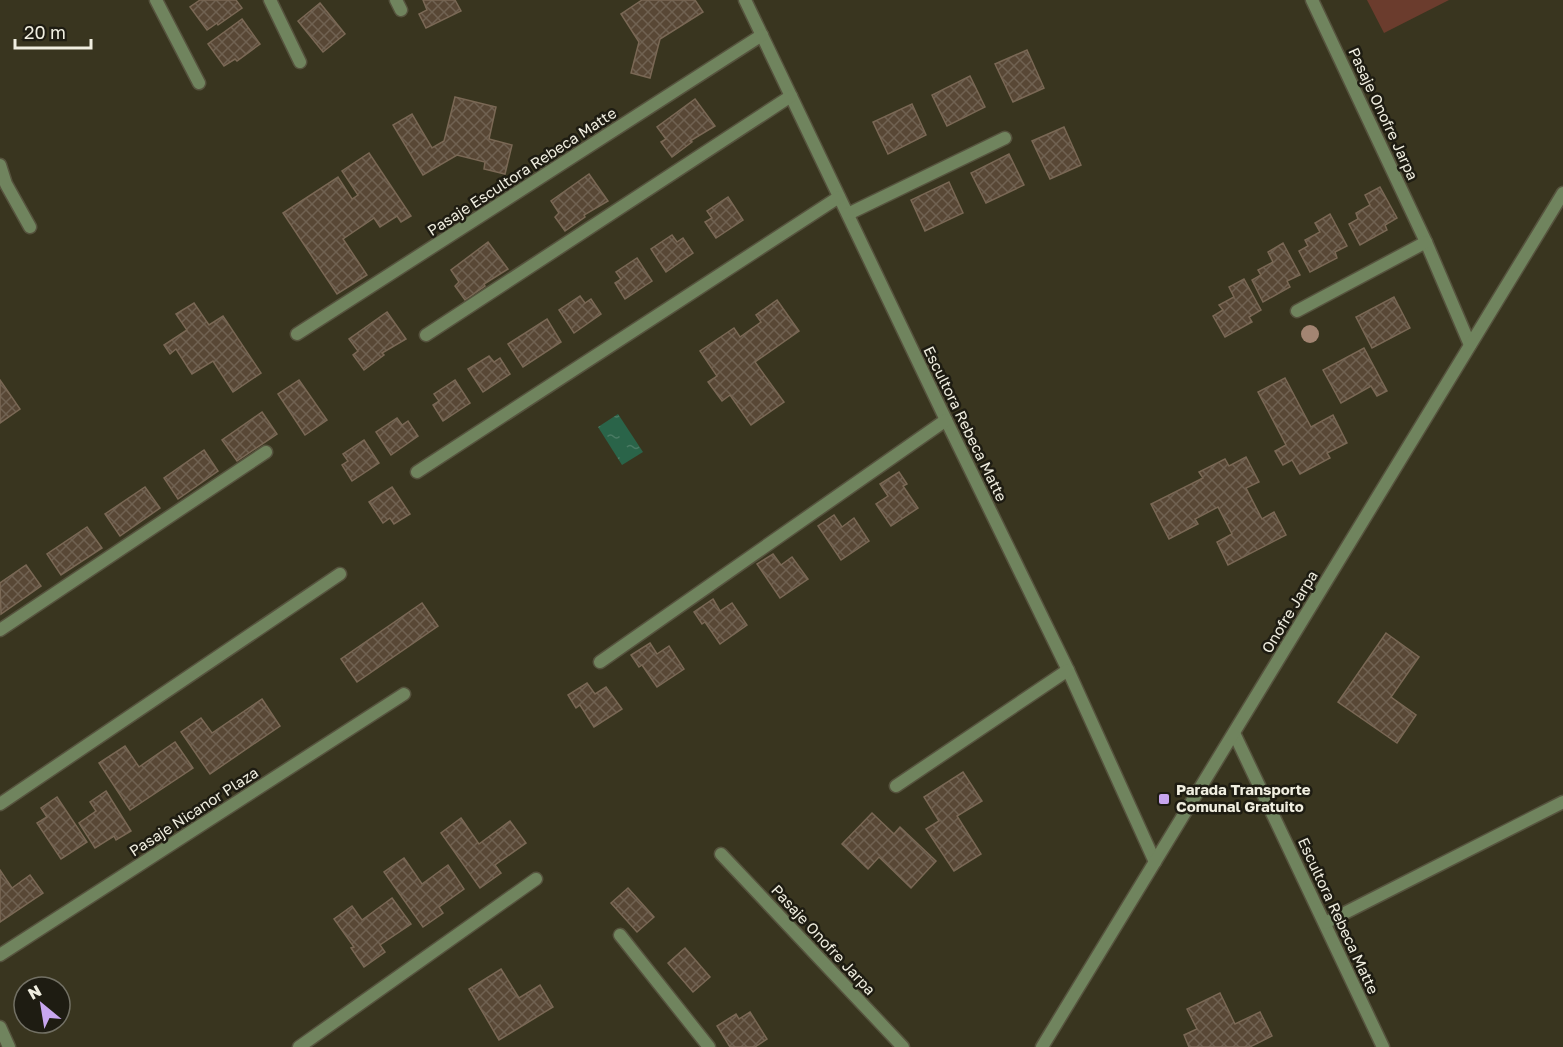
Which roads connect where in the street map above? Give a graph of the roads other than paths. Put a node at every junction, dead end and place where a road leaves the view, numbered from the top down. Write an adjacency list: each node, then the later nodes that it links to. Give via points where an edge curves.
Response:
1 (156, 0): 7 (street)
2 (270, 0): 6 (street)
3 (745, 0): 5 (street, Escultora Rebeca Matte)
4 (1312, 0): 15 (street, Pasaje Onofre Jarpa)
5 (762, 35): 8 (street, Escultora Rebeca Matte); 17 (street, Pasaje Escultora Rebeca Matte)
6 (300, 62)
7 (199, 83)
8 (791, 96): 12 (street, Escultora Rebeca Matte); 18 (street)
9 (1005, 138): 13 (street)
10 (0, 165): 14 (street)
11 (1563, 193): 19 (street, Onofre Jarpa)
12 (839, 197): 13 (street, Escultora Rebeca Matte); 22 (street)
13 (848, 214): 20 (street, Escultora Rebeca Matte)
14 (30, 227)
15 (1426, 242): 16 (street); 19 (street, Pasaje Onofre Jarpa)
16 (1297, 311)
17 (297, 334)
18 (426, 335)
19 (1470, 345): 28 (street, Onofre Jarpa)
20 (946, 420): 25 (street); 26 (street, Escultora Rebeca Matte)
21 (266, 452): 24 (street)
22 (417, 472)
23 (340, 574): 31 (street)
24 (0, 630)
25 (600, 662)
26 (1068, 670): 29 (street); 33 (street, Escultora Rebeca Matte)
27 (404, 694): 37 (street, Pasaje Nicanor Plaza)
28 (1234, 733): 33 (street, Onofre Jarpa); 35 (street, Escultora Rebeca Matte)
29 (896, 786)
30 (1563, 802): 35 (street)
31 (0, 804)
32 (721, 854): 42 (street, Pasaje Onofre Jarpa)
33 (1155, 862): 43 (street, Onofre Jarpa)
34 (536, 879): 40 (street)
35 (1325, 923): 44 (street, Escultora Rebeca Matte)
36 (620, 935): 41 (street)
37 (0, 955)
38 (0, 1027): 39 (street)
39 (9, 1047)
40 (299, 1047)
41 (710, 1047)
42 (903, 1047)
43 (1042, 1047)
44 (1383, 1047)

